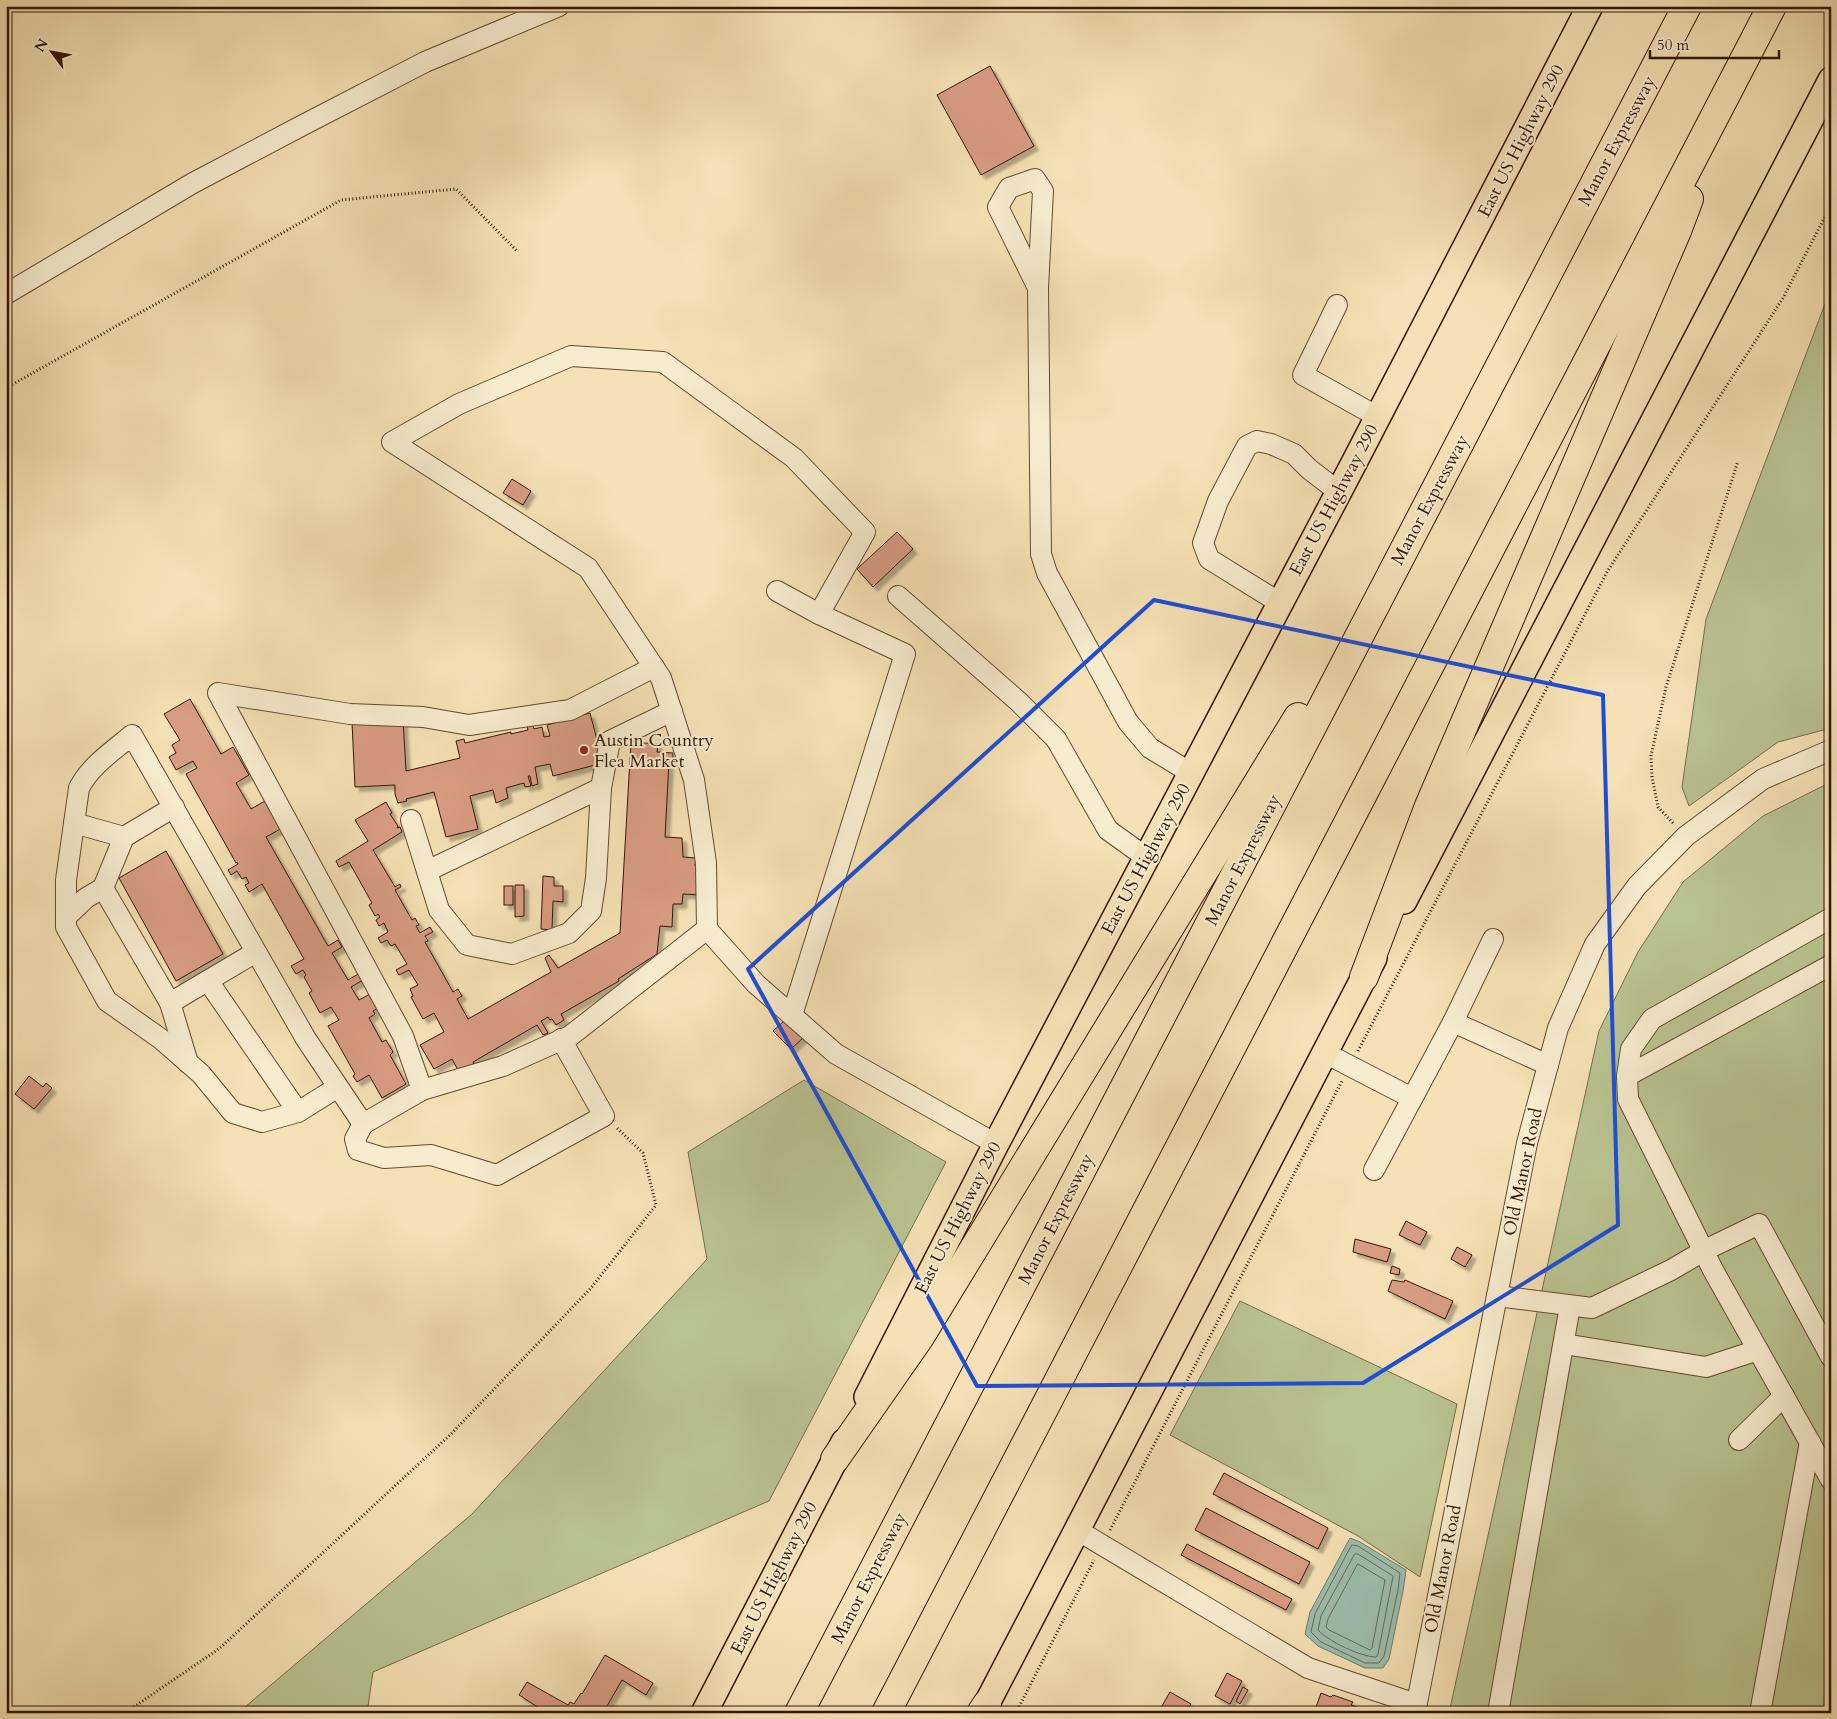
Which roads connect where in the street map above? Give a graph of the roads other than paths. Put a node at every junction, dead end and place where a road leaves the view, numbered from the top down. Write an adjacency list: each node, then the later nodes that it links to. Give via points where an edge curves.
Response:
1 (559, 6): 8 (street, via 425,62 305,124 193,183)
2 (1590, 6): 10 (main road, East US Highway 290)
3 (1687, 6): 16 (highway, Manor Expressway)
4 (1772, 6): 6 (highway)
5 (1831, 80): 35 (main road)
6 (1720, 109): 35 (highway, via 1678,231 1429,806); 68 (highway)
7 (1038, 288): 7 (street, via 998,207 1009,188 1035,179 1044,191); 20 (street, via 1041,554 1047,573 1128,722 1150,748)
8 (6, 294)
9 (1337, 304): 10 (street, via 1303,375)
10 (1378, 417): 11 (main road, East US Highway 290)
11 (1339, 492): 14 (main road, East US Highway 290); 14 (street, via 1294,454 1257,441 1247,446 1218,501 1203,543 1210,559)
12 (777, 590): 15 (street)
13 (898, 596): 26 (street, via 1056,738 1108,830)
14 (1280, 603): 20 (main road, East US Highway 290)
15 (819, 614): 17 (street, via 865,532 794,458 663,362 572,356 459,404 392,442 588,568); 38 (street, via 905,654)
16 (1361, 632): 61 (highway, via 1309,700 920,1337); 67 (highway, Manor Expressway)
17 (654, 667): 18 (street); 46 (street, via 570,710 468,725 423,718 350,714 218,693 403,1036)
18 (672, 712): 21 (street, via 610,741); 31 (street, via 694,780 706,863)
19 (1831, 750): 43 (street, Old Manor Road, via 1763,779 1686,836 1637,886 1595,944 1558,1028)
20 (1191, 773): 26 (main road, East US Highway 290)
21 (601, 788): 27 (street); 27 (street, via 591,911 569,933 512,954 467,945 439,910)
22 (174, 808): 24 (street, via 132,735 86,775 79,788); 25 (street); 33 (street)
23 (411, 820): 27 (street)
24 (74, 822): 25 (street); 29 (street, via 66,880)
25 (124, 837): 28 (street)
26 (1146, 858): 50 (main road, East US Highway 290)
27 (427, 870)
28 (103, 888): 29 (street, via 86,898); 37 (street)
29 (66, 917): 42 (street, via 66,927 107,1001 161,1039)
30 (1831, 918): 44 (street, via 1652,1020 1630,1048)
31 (707, 930): 38 (street, via 756,984); 40 (street, via 570,1036)
32 (1493, 939): 39 (street)
33 (256, 952): 36 (street); 45 (street)
34 (1831, 964): 44 (street)
35 (1364, 977): 41 (main road)
36 (208, 981): 37 (street); 48 (street)
37 (170, 1003): 42 (street)
38 (792, 1015): 50 (street, via 836,1054)
39 (1453, 1022): 43 (street); 47 (street)
40 (560, 1039): 46 (street, via 502,1066); 49 (street, via 604,1116 497,1174 430,1155 384,1158 358,1150 355,1139)
41 (1325, 1053): 47 (street); 63 (main road)
42 (188, 1063): 48 (street, via 233,1113 262,1122)
43 (1548, 1065): 53 (street, Old Manor Road, via 1527,1143)
44 (1627, 1076): 52 (street, via 1628,1099)
45 (338, 1087): 48 (street); 49 (street)
46 (422, 1090): 49 (street)
47 (1412, 1098): 51 (street)
48 (298, 1112)
49 (363, 1124)
50 (996, 1144): 61 (main road, East US Highway 290)
51 (1374, 1170)
52 (1705, 1250): 54 (street, via 1592,1308); 56 (street); 57 (street, via 1759,1224)
53 (1497, 1296): 54 (street); 64 (street, Old Manor Road)
54 (1570, 1306): 55 (street)
55 (1564, 1344): 56 (street, via 1706,1367); 69 (street)
56 (1758, 1350): 58 (street)
57 (1831, 1357)
58 (1784, 1396): 59 (street); 60 (street)
59 (1739, 1440)
60 (1810, 1442): 62 (street); 70 (street)
61 (835, 1459): 66 (main road, East US Highway 290)
62 (1831, 1480)
63 (1077, 1530): 64 (street, via 1308,1668); 65 (main road)
64 (1416, 1708)
65 (983, 1710)
66 (704, 1713)
67 (799, 1713)
68 (886, 1713)
69 (1498, 1713)
70 (1760, 1713)

